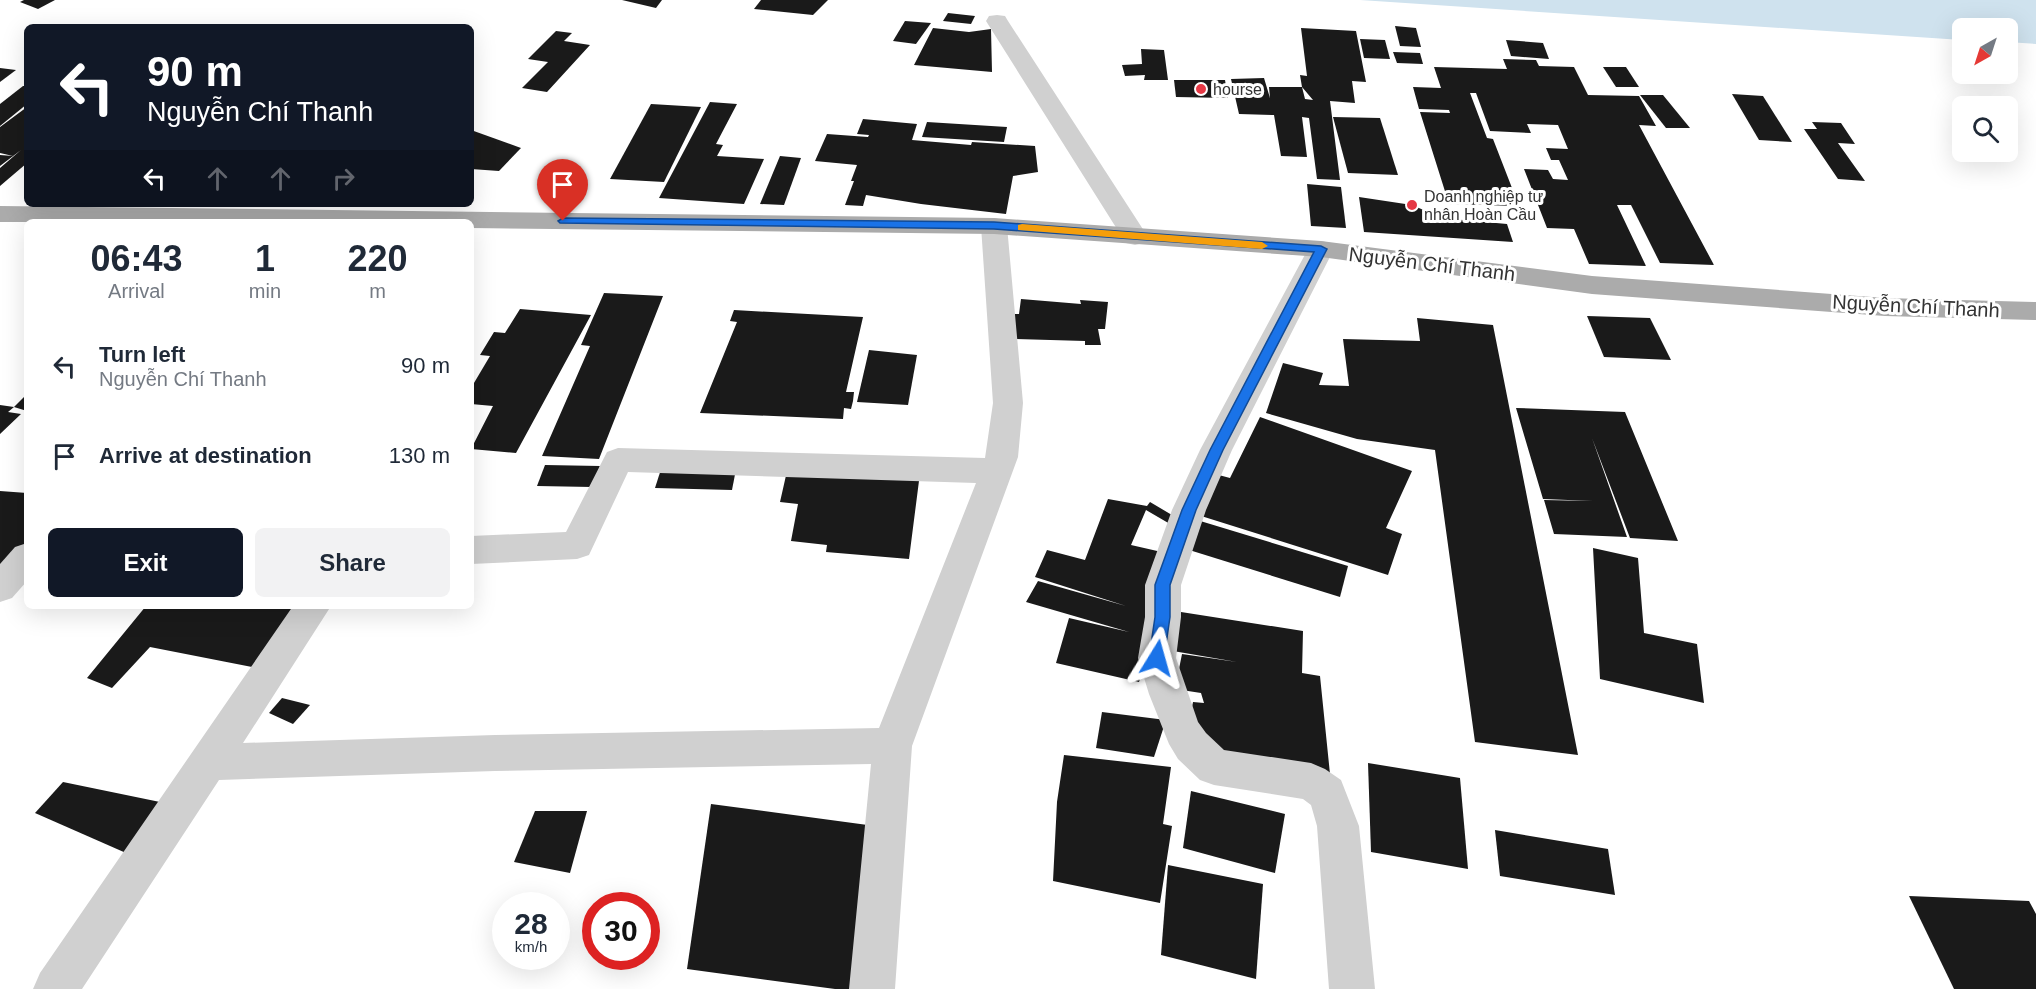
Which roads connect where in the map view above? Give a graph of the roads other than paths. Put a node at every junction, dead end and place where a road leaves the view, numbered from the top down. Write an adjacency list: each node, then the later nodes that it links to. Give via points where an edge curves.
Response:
1 (997, 21): 6 (street)
2 (0, 214): 3 (main road, Nguyễn Chí Thanh)
3 (269, 219)
4 (474, 221): 5 (main road, Nguyễn Chí Thanh)
5 (994, 225): 6 (main road, Nguyễn Chí Thanh); 9 (street, via 1008,403)
6 (1135, 237): 7 (main road, Nguyễn Chí Thanh)
7 (1321, 249): 8 (main road, Nguyễn Chí Thanh, via 1592,285 1886,306); 18 (street, via 1189,510 1163,585 1157,658 1183,732 1214,767 1311,782 1327,793 1338,826)
8 (2036, 311)
9 (997, 471): 10 (street, via 618,460 577,545); 14 (street)
10 (474, 550)
11 (24, 560): 12 (street)
12 (0, 588)
13 (311, 609): 15 (street)
14 (892, 746): 15 (street); 17 (street)
15 (211, 762): 16 (street)
16 (56, 989)
17 (872, 989)
18 (1352, 989)

